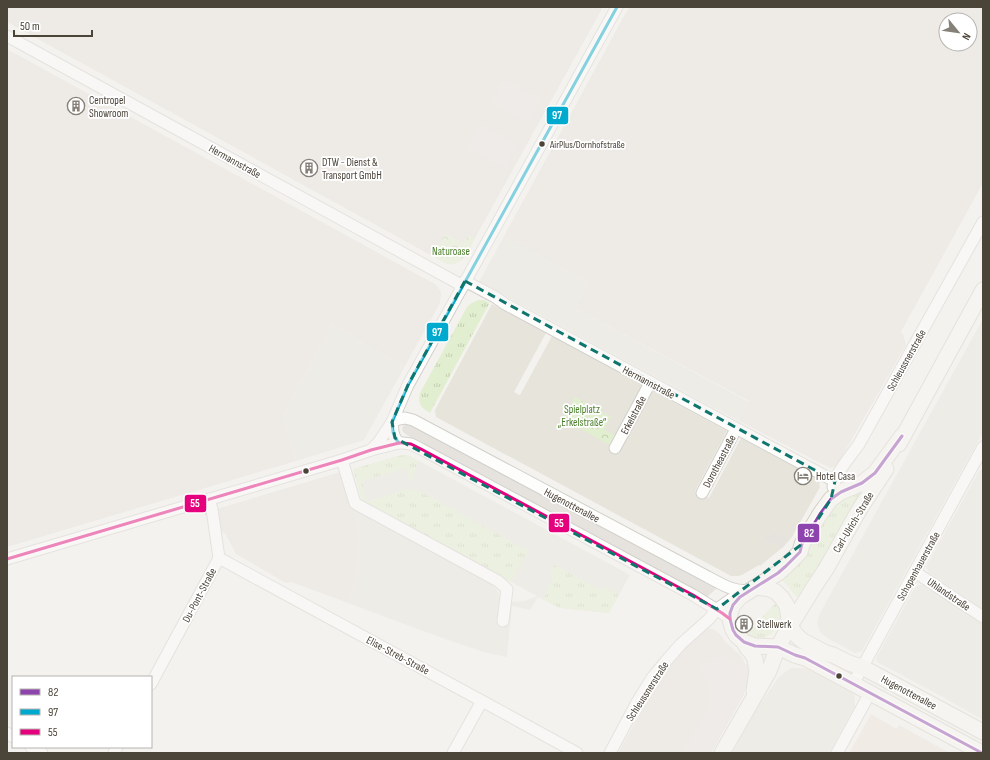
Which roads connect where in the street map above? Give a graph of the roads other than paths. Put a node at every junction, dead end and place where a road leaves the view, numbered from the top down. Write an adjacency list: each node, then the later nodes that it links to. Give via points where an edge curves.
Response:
1 (617, 7): 4 (street)
2 (7, 36): 4 (street, Hermannstraße)
3 (983, 222): 15 (street, Schleussnerstraße, via 859,444)
4 (464, 283): 6 (street, Hermannstraße, via 495,297); 7 (street, via 408,385)
5 (983, 290): 9 (main road, Carl-Ulrich-Straße)
6 (650, 383): 8 (street, Hermannstraße); 11 (street, Erkelstraße)
7 (392, 422): 10 (street, via 393,432); 12 (street); 22 (street, Hugenottenallee, via 405,418 418,422 730,589)
8 (736, 429): 15 (street, Hermannstraße); 16 (street, Dorotheastraße)
9 (902, 436): 18 (main road, Schleussnerstraße, via 875,473); 23 (main road, Carl-Ulrich-Straße, via 880,479)
10 (399, 443): 12 (street, Hugenottenallee); 24 (street, Hugenottenallee, via 411,444 421,449)
11 (615, 448)
12 (371, 450): 14 (street, Hugenottenallee)
13 (981, 454): 21 (street, Schopenhauerstraße)
14 (342, 460): 17 (street, Hugenottenallee); 26 (street, via 358,505 498,580 507,589)
15 (834, 481): 18 (street, Schleussnerstraße)
16 (702, 493)
17 (209, 499): 19 (street, Du-Pont-Straße); 20 (street, Hugenottenallee)
18 (831, 499): 22 (main road, Schleussnerstraße, via 823,508 800,552 786,566)
19 (219, 558): 32 (street, Du-Pont-Straße); 36 (street, Elise-Streb-Straße)
20 (7, 559)
21 (915, 572): 25 (street, Uhlandstraße); 31 (street, Schopenhauerstraße)
22 (749, 589): 24 (main road); 27 (main road, Hugenottenallee, via 770,589 782,598 787,606)
23 (800, 609): 27 (main road, Carl-Ulrich-Straße); 30 (main road, Hugenottenallee, via 800,628)
24 (726, 612): 28 (main road, via 733,630); 42 (street, Schleussnerstraße, via 709,619 666,660 636,704)
25 (983, 617)
26 (503, 621)
27 (784, 636): 28 (main road, Hugenottenallee, via 763,646); 29 (main road, Hugenottenallee); 30 (main road, Hugenottenallee, via 796,635); 35 (main road, Carl-Ulrich-Straße, via 769,671)
28 (744, 642): 35 (main road, via 755,659 757,671)
29 (795, 655): 33 (main road, Hugenottenallee); 35 (main road, via 777,667)
30 (833, 655): 31 (main road, Hugenottenallee)
31 (862, 667): 33 (street, Schopenhauerstraße); 37 (main road, Hugenottenallee)
32 (152, 682)
33 (853, 684): 34 (main road, Hugenottenallee)
34 (870, 693): 44 (street); 45 (main road, Hugenottenallee)
35 (753, 698): 43 (main road, Carl-Ulrich-Straße)
36 (482, 701): 40 (street); 41 (street, Elise-Streb-Straße)
37 (983, 732)
38 (33, 748): 39 (street)
39 (42, 753)
40 (453, 753)
41 (577, 753)
42 (610, 753)
43 (722, 753)
44 (837, 753)
45 (982, 753)

